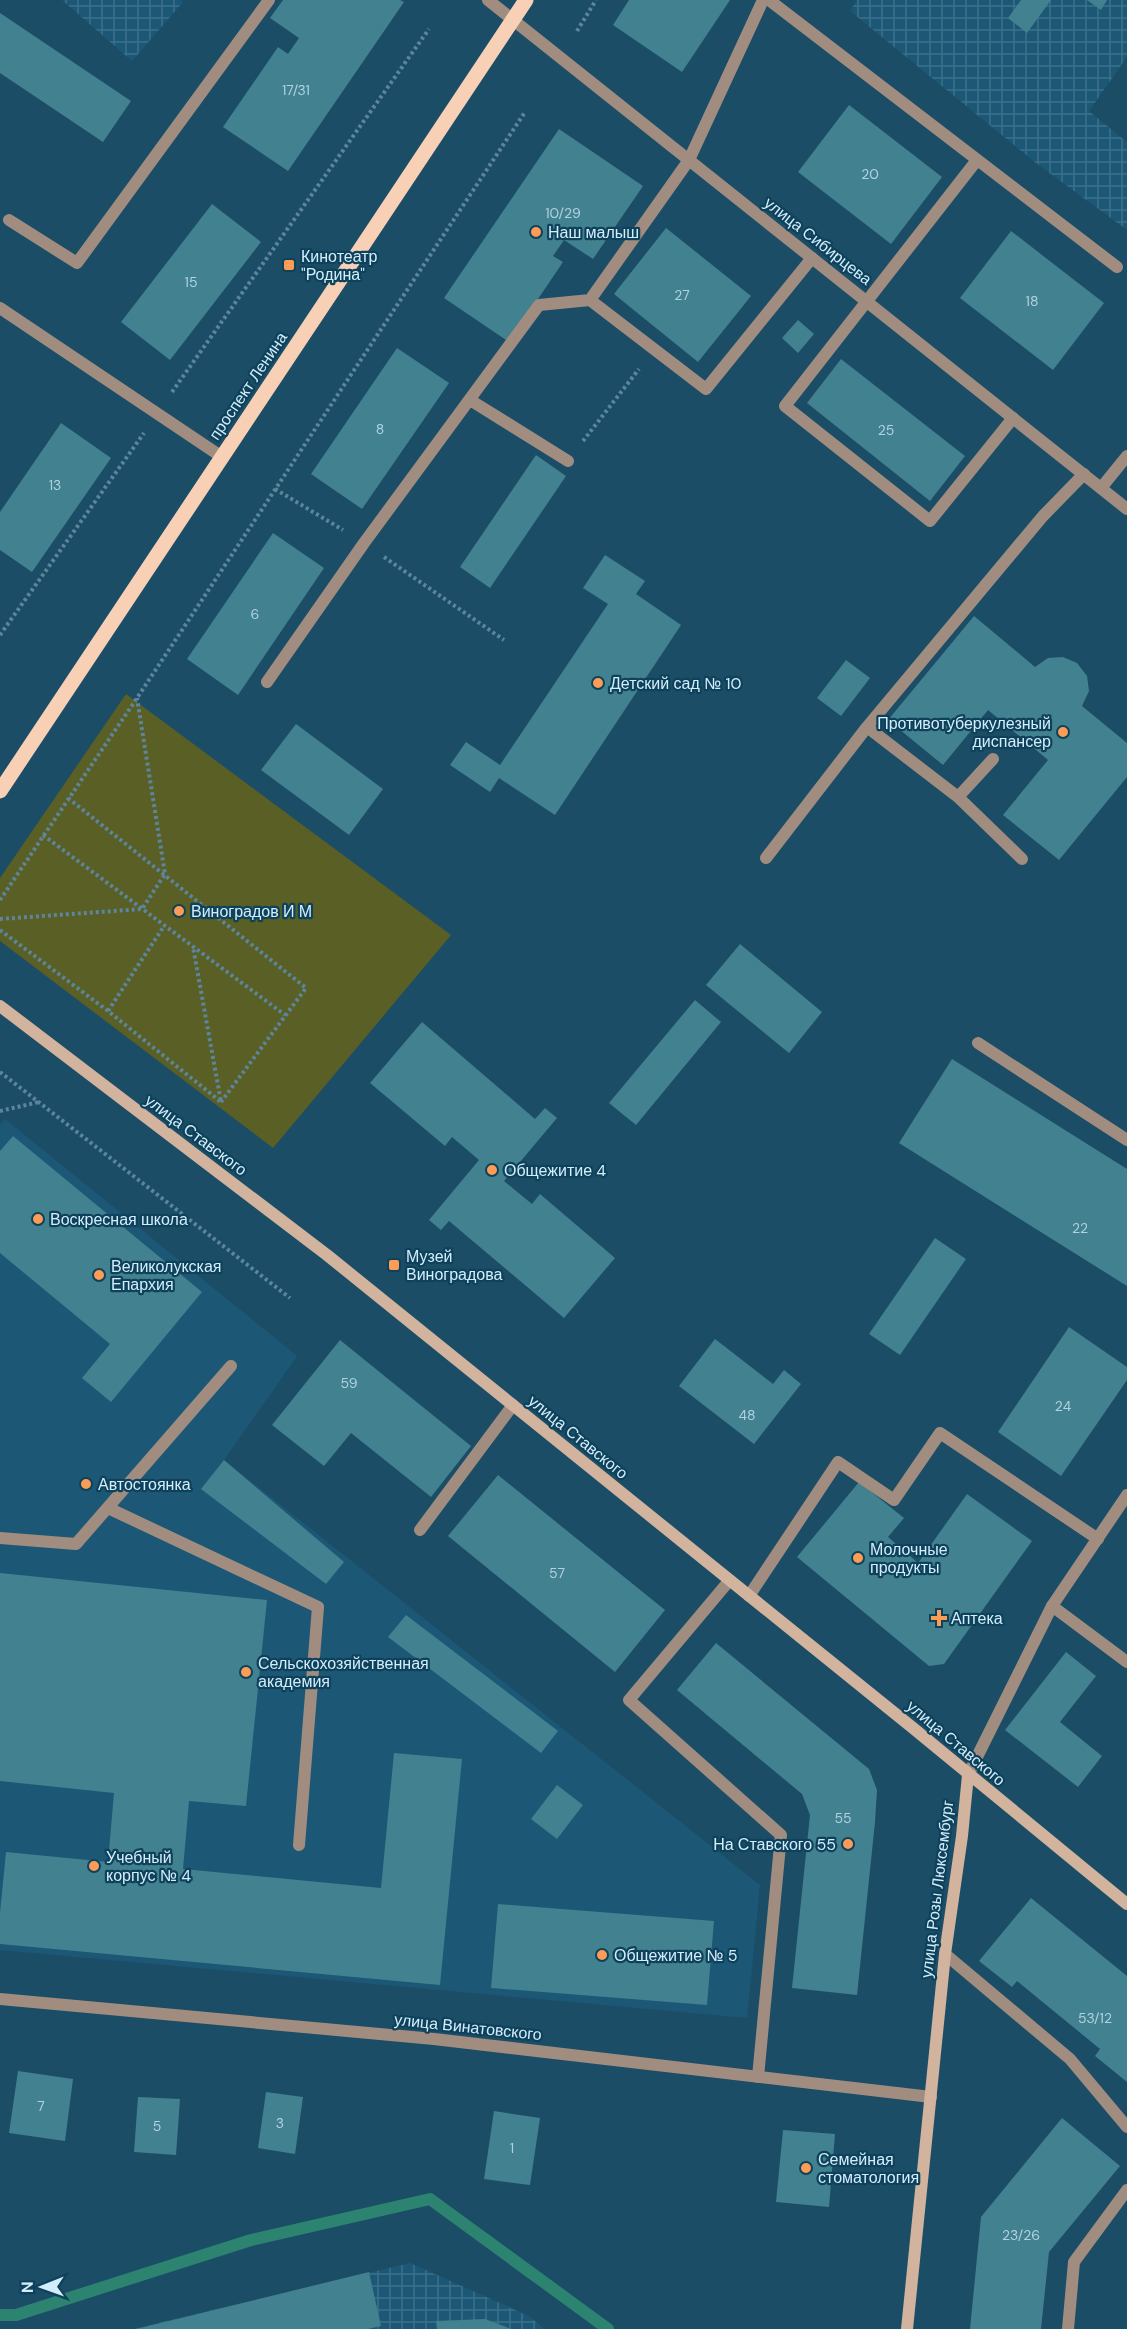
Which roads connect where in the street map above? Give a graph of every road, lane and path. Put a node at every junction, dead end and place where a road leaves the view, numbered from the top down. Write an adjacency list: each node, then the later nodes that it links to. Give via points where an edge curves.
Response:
1 (269, 0): 13 (street, via 77,263)
2 (488, 0): 7 (street, улица Сибирцева)
3 (526, 0): 7 (main road, проспект Ленина)
4 (596, 0): 9 (path)
5 (763, 0): 11 (street)
6 (769, 0): 12 (street)
7 (512, 20): 11 (street, улица Сибирцева); 24 (main road, проспект Ленина)
8 (429, 30): 21 (path)
9 (577, 31)
10 (525, 112): 28 (path)
11 (688, 160): 14 (street, улица Сибирцева); 16 (street)
12 (977, 160): 15 (street); 17 (street)
13 (9, 220)
14 (812, 258): 17 (street, улица Сибирцева); 19 (street, via 706,389)
15 (1117, 267)
16 (590, 300): 19 (street); 20 (street, via 539,305)
17 (867, 301): 22 (street, улица Сибирцева); 22 (street, via 785,406 930,521)
18 (0, 308): 21 (street)
19 (654, 349): 25 (path)
20 (470, 400): 25 (street); 30 (street)
21 (157, 413): 24 (street); 31 (path)
22 (1013, 418): 26 (street, улица Сибирцева)
23 (1127, 456): 27 (street)
24 (222, 457): 37 (main road, проспект Ленина)
25 (568, 461)
26 (1084, 474): 27 (street, улица Сибирцева); 35 (street, via 1043,516)
27 (1101, 488): 29 (street, улица Сибирцева)
28 (275, 489): 30 (path); 34 (path)
29 (1127, 509)
30 (364, 543): 32 (path); 33 (street)
31 (0, 635)
32 (504, 640)
33 (267, 682)
34 (136, 698): 39 (path); 43 (path)
35 (867, 727): 38 (street); 41 (street)
36 (993, 759): 38 (street)
37 (0, 791)
38 (958, 797): 42 (street)
39 (68, 798): 40 (path); 43 (path)
40 (43, 835): 44 (path); 45 (path)
41 (766, 858)
42 (1022, 859)
43 (165, 874): 45 (path); 52 (path, via 306,988)
44 (0, 900)
45 (142, 909): 46 (path); 47 (path)
46 (0, 919)
47 (164, 926): 49 (path); 51 (path)
48 (0, 930): 51 (path)
49 (193, 947): 52 (path); 56 (path)
50 (0, 1006): 61 (street, улица Ставского, via 327,1255)
51 (108, 1011): 56 (path)
52 (285, 1015): 56 (path)
53 (978, 1043): 58 (street)
54 (0, 1072): 55 (path)
55 (39, 1102): 57 (path); 59 (path)
56 (221, 1102)
57 (0, 1111)
58 (1127, 1140)
59 (290, 1298)
60 (231, 1366): 63 (street)
61 (513, 1405): 64 (street); 67 (street, улица Ставского)
62 (1127, 1495): 66 (street, улица Розы Люксембург)
63 (108, 1508): 65 (street, via 76,1544); 72 (street, via 318,1607)
64 (420, 1530)
65 (0, 1538)
66 (1098, 1539): 68 (street, via 940,1433 894,1500 838,1462); 69 (street, улица Розы Люксембург)
67 (729, 1581): 68 (street, улица Ставского); 76 (street, via 629,1700 781,1834)
68 (749, 1596): 71 (street, улица Ставского)
69 (1052, 1606): 70 (street); 71 (street, улица Розы Люксембург)
70 (1127, 1662)
71 (968, 1775): 73 (street, улица Ставского); 74 (street, улица Розы Люксембург)
72 (299, 1845)
73 (1127, 1904)
74 (945, 1954): 77 (street, улица Розы Люксембург); 78 (street, via 1070,2059)
75 (0, 1999): 76 (street, улица Винатовского, via 434,2039)
76 (758, 2077): 77 (street, улица Винатовского)
77 (931, 2097): 80 (street, улица Розы Люксембург)
78 (1127, 2127)
79 (1127, 2190): 81 (street, via 1074,2262)
80 (907, 2329)
81 (1068, 2329)

